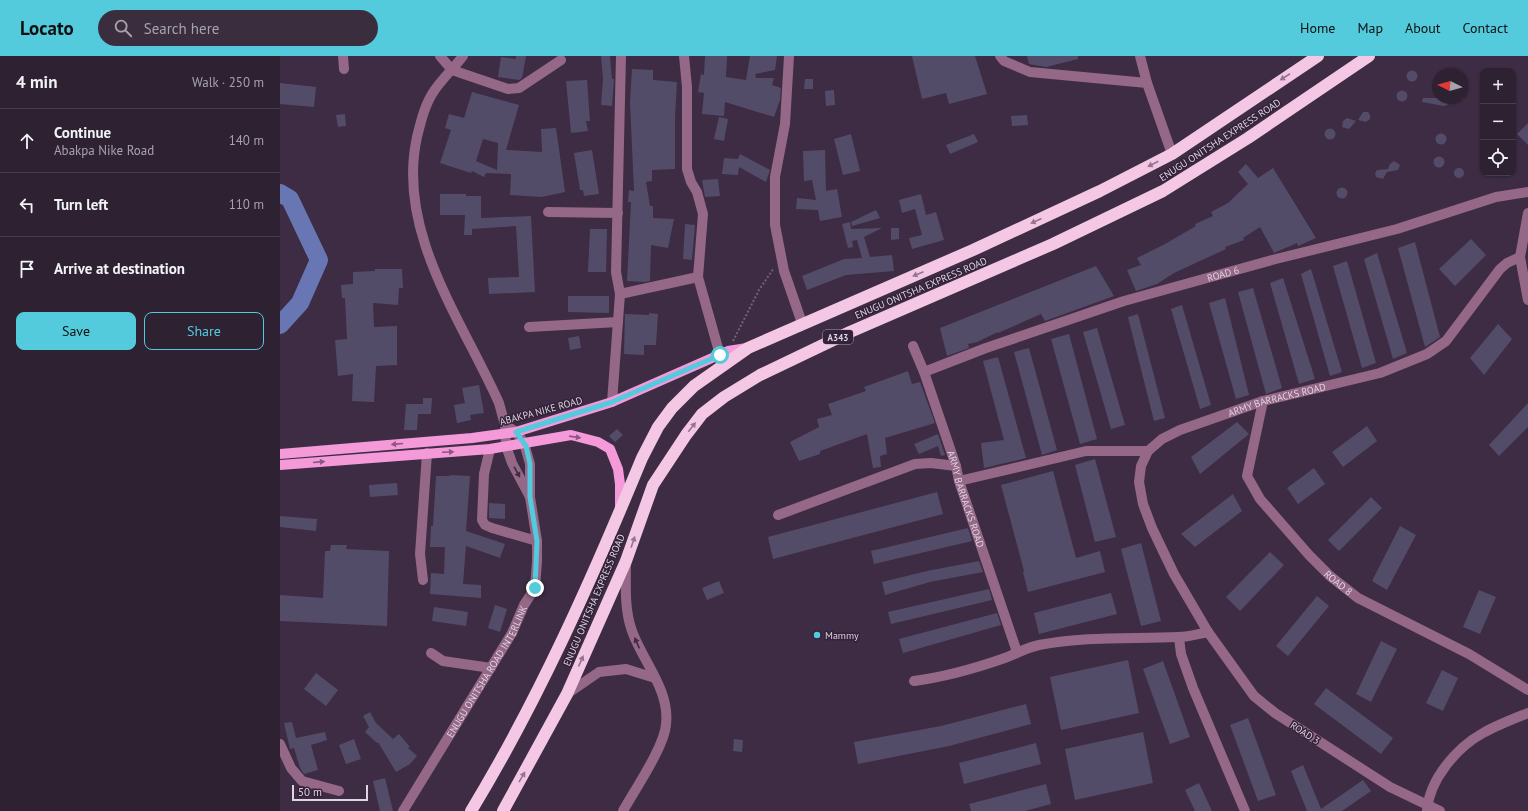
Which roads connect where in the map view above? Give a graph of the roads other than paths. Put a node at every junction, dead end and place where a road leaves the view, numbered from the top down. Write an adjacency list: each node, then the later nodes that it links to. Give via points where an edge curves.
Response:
1 (343, 56): 12 (street)
2 (440, 56): 13 (street)
3 (463, 56): 13 (street, ENUGU ONITSHA ROAD INTERLINK)
4 (620, 56): 18 (street)
5 (684, 56): 21 (street, via 687,86 687,169 703,214)
6 (789, 56): 25 (street, via 784,124 774,177 775,225 784,272)
7 (1000, 56): 14 (street, via 1004,61 1030,72)
8 (1140, 56): 14 (street)
9 (1318, 56): 15 (highway, ENUGU ONITSHA EXPRESS ROAD / A343, one-way to 15)
10 (1369, 56): 48 (highway, ENUGU ONITSHA EXPRESS ROAD / A343, one-way to 10, via 653,485 702,414 724,397 760,375 850,332 1053,244 1163,191 1248,138)
11 (561, 60): 13 (street, via 519,88 508,89)
12 (344, 69)
13 (452, 70): 33 (street, ENUGU ONITSHA ROAD INTERLINK, via 434,91 419,128 413,167 414,206 434,270 499,403)
14 (1147, 83): 15 (street)
15 (1172, 154): 25 (highway, ENUGU ONITSHA EXPRESS ROAD / A343, one-way to 25, via 1100,191 973,250)
16 (1528, 192): 30 (street, ROAD 6, via 1496,197 1397,229 1124,301)
17 (548, 212): 18 (street)
18 (618, 213): 22 (street, via 616,272)
19 (1528, 213): 20 (street)
20 (1520, 257): 23 (street); 31 (street, ARMY BARRACKS ROAD, via 1500,269 1446,341 1427,354 1380,373)
21 (698, 277): 22 (street); 29 (street)
22 (620, 294): 24 (street)
23 (1528, 300)
24 (618, 322): 26 (street); 32 (street)
25 (802, 323): 28 (highway, ENUGU ONITSHA EXPRESS ROAD / A343)
26 (529, 327)
27 (913, 346): 30 (street, ARMY BARRACKS ROAD)
28 (748, 348): 29 (main road, ABAKPA NIKE ROAD); 45 (highway, ENUGU ONITSHA EXPRESS ROAD / A343, via 694,386 672,408 642,458)
29 (724, 353): 32 (main road, ABAKPA NIKE ROAD)
30 (924, 372): 42 (street, ARMY BARRACKS ROAD)
31 (1263, 401): 38 (street, ARMY BARRACKS ROAD, via 1180,430 1162,439); 57 (street, ROAD 8, via 1247,476 1260,499 1308,555 1358,598 1469,654)
32 (612, 402): 34 (main road, ABAKPA NIKE ROAD)
33 (505, 430): 34 (main road, ABAKPA NIKE ROAD); 36 (street, ENUGU ONITSHA ROAD INTERLINK); 40 (main road, ABAKPA NIKE ROAD, one-way to 40)
34 (516, 432): 35 (street, ENUGU ONITSHA ROAD INTERLINK)
35 (524, 443): 36 (main road); 44 (street, ENUGU ONITSHA ROAD INTERLINK, via 530,464); 45 (main road, one-way to 45, via 571,436 598,442 610,449 618,469)
36 (506, 446): 37 (main road); 44 (street, ENUGU ONITSHA ROAD INTERLINK, one-way to 44)
37 (490, 449): 39 (main road, one-way to 37); 47 (street, via 484,474 482,520 485,525 492,528)
38 (1148, 451): 43 (street, via 1086,451); 50 (street, ARMY BARRACKS ROAD, via 1141,466 1139,482 1143,504 1162,551)
39 (427, 453): 41 (main road, one-way to 39); 49 (street, via 420,554)
40 (280, 454)
41 (280, 465)
42 (956, 466): 43 (street, ARMY BARRACKS ROAD); 46 (street, via 916,464)
43 (959, 481): 52 (street, ARMY BARRACKS ROAD)
44 (530, 497): 47 (street, ENUGU ONITSHA ROAD INTERLINK)
45 (620, 512): 64 (highway, ENUGU ONITSHA EXPRESS ROAD / A343, via 558,650 511,744)
46 (778, 515)
47 (537, 541): 54 (street, ENUGU ONITSHA ROAD INTERLINK, via 535,588)
48 (626, 561): 55 (street, one-way to 48, via 632,632 628,618); 58 (highway, ENUGU ONITSHA EXPRESS ROAD / A343, one-way to 48)
49 (423, 580)
50 (1208, 632): 51 (street); 62 (street, ROAD 3, via 1254,696 1301,730)
51 (1179, 638): 52 (street, via 1077,639 1038,645); 67 (street, via 1181,654 1193,688)
52 (1017, 652): 56 (street, via 1004,659 937,678)
53 (431, 653): 54 (street, via 443,661)
54 (491, 668): 63 (street, ENUGU ONITSHA ROAD INTERLINK)
55 (655, 678): 58 (street, via 626,669 599,672); 66 (street, via 666,709 666,725 662,741)
56 (914, 681)
57 (1528, 690)
58 (567, 694): 65 (highway, ENUGU ONITSHA EXPRESS ROAD / A343, one-way to 58)
59 (1528, 713): 62 (street, via 1482,733 1466,744 1453,757 1433,787)
60 (280, 744): 61 (street, via 291,768 302,781)
61 (340, 791)
62 (1427, 808): 68 (street)
63 (403, 811)
64 (471, 811)
65 (503, 811)
66 (623, 811)
67 (1245, 811)
68 (1440, 811)

